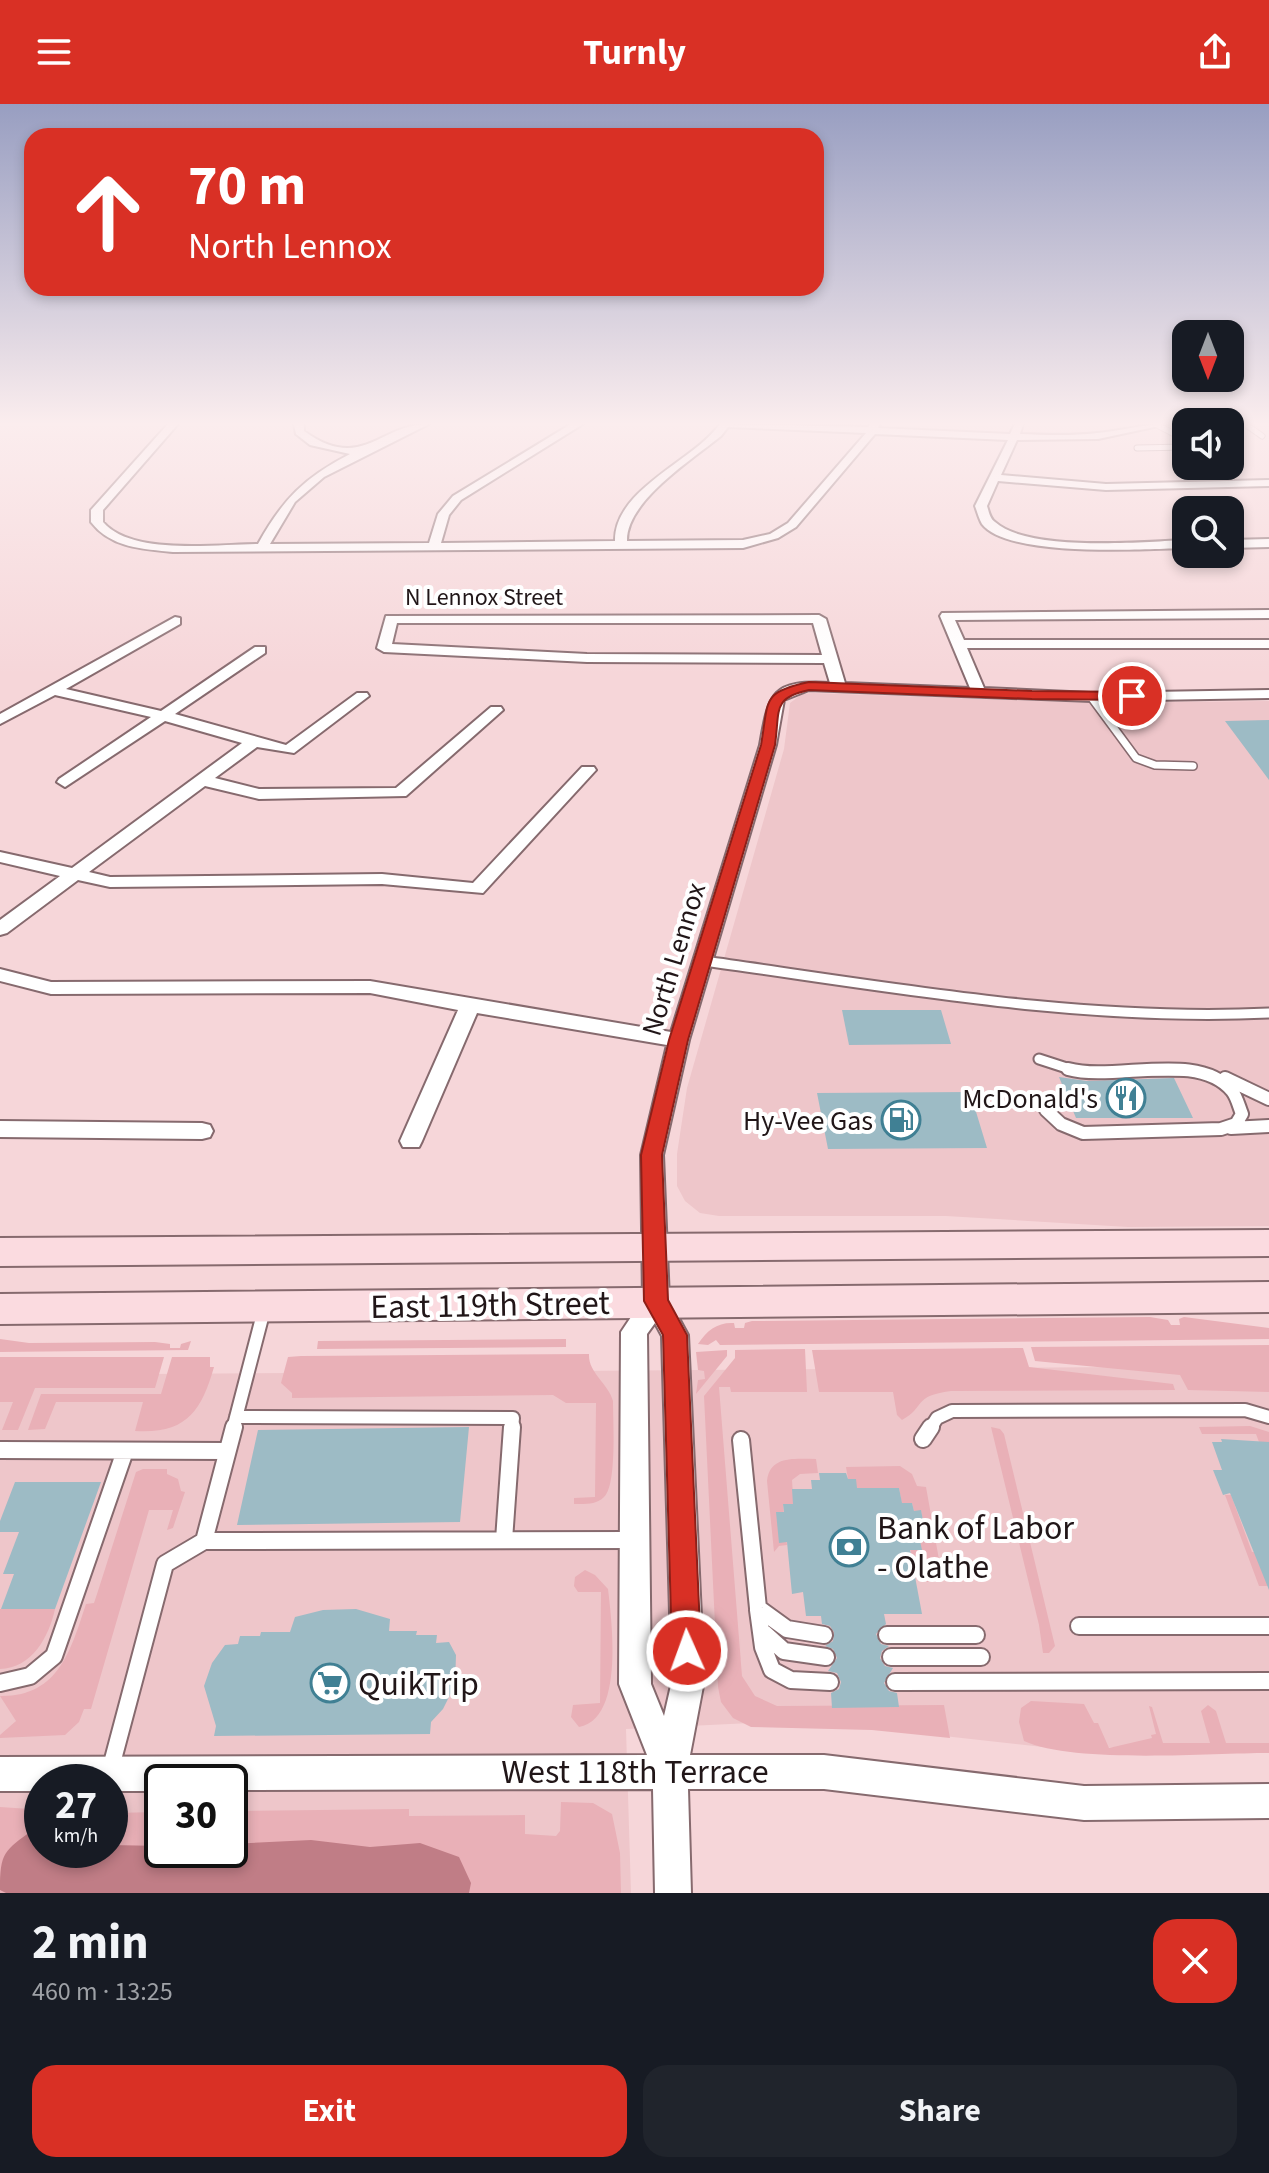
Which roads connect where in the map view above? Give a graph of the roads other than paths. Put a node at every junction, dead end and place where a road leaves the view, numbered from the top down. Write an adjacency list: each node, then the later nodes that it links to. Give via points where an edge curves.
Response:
1 (99, 507): 12 (street, via 101,528 127,541 156,547)
2 (287, 507): 12 (street)
3 (449, 507): 11 (street)
4 (634, 507): 10 (street, via 620,528)
5 (807, 507): 10 (street, via 774,536 743,544)
6 (982, 507): 8 (street, via 988,526 1042,543)
7 (1269, 543): 9 (street)
8 (1172, 544)
9 (1244, 544)
10 (621, 546): 11 (street)
11 (434, 547): 12 (street)
12 (262, 548)
13 (1269, 614): 15 (street, via 947,616)
14 (175, 621): 20 (street)
15 (960, 644): 16 (street); 21 (street)
16 (1269, 644)
17 (260, 650): 26 (street)
18 (830, 659): 18 (street, N Lennox Street, via 587,658 384,648 391,619 819,619); 19 (street, N Lennox Street)
19 (839, 687): 21 (street); 36 (street, North Lennox, via 809,686 784,691 775,699 768,745)
20 (56, 691): 26 (street); 27 (street)
21 (979, 693): 24 (street)
22 (1269, 694): 24 (street)
23 (362, 696): 28 (street, via 289,750)
24 (1091, 697): 29 (lane, via 1136,758 1155,765)
25 (496, 710): 31 (street, via 400,793 259,794)
26 (165, 716): 28 (street); 32 (street)
27 (0, 720)
28 (254, 742): 31 (street)
29 (1193, 766)
30 (588, 770): 34 (street, via 477,889 382,879 110,882)
31 (202, 780): 34 (street)
32 (65, 782)
33 (0, 857): 34 (street)
34 (73, 875): 35 (street)
35 (0, 929)
36 (704, 961): 39 (lane, via 1030,1007 1204,1016); 40 (street, North Lennox)
37 (0, 975): 38 (street, via 51,988 370,987)
38 (470, 1006): 40 (street); 49 (street)
39 (1269, 1013)
40 (679, 1040): 51 (street, North Lennox, via 652,1155)
41 (1039, 1059): 42 (lane, via 1080,1072)
42 (1213, 1074): 43 (lane); 47 (lane, via 1240,1100 1242,1114 1236,1124)
43 (1269, 1099)
44 (1046, 1110): 47 (lane, via 1083,1133)
45 (1269, 1126): 47 (lane)
46 (0, 1129): 48 (street)
47 (1221, 1129)
48 (202, 1131)
49 (411, 1141)
50 (1269, 1243): 51 (main road, East 119th Street)
51 (655, 1246): 52 (main road, East 119th Street); 54 (street, North Lennox)
52 (0, 1252)
53 (1269, 1297): 54 (main road, East 119th Street)
54 (656, 1301): 55 (main road, East 119th Street); 65 (street, via 634,1332); 82 (street, via 675,1335 688,1681)
55 (264, 1308): 56 (main road, East 119th Street); 57 (lane)
56 (0, 1309)
57 (236, 1417): 63 (lane); 64 (lane, via 513,1418)
58 (1269, 1417): 59 (lane, via 1245,1410 952,1411 937,1418)
59 (923, 1439)
60 (741, 1440): 67 (lane)
61 (0, 1450): 62 (lane)
62 (125, 1451): 63 (lane); 80 (lane, via 54,1656 25,1679)
63 (226, 1451): 66 (lane)
64 (504, 1540): 65 (lane); 66 (lane)
65 (634, 1540): 82 (street, via 635,1684)
66 (204, 1541): 81 (lane, via 165,1564)
67 (758, 1608): 70 (lane); 71 (lane, via 786,1631)
68 (1079, 1626): 69 (lane)
69 (1269, 1626)
70 (761, 1628): 74 (lane, via 784,1653); 78 (lane, via 770,1671 784,1681)
71 (824, 1635)
72 (887, 1635): 73 (lane)
73 (976, 1635)
74 (826, 1657)
75 (891, 1657): 76 (lane)
76 (981, 1657)
77 (1269, 1681): 79 (lane)
78 (830, 1682)
79 (895, 1682)
80 (0, 1683)
81 (112, 1764)
82 (670, 1771): 85 (street, West 118th Terrace); 86 (street, West 118th Terrace, via 824,1772 1084,1803); 87 (street)
83 (0, 1774): 84 (street, West 118th Terrace)
84 (24, 1774)
85 (128, 1775)
86 (1269, 1801)
87 (673, 1893)

